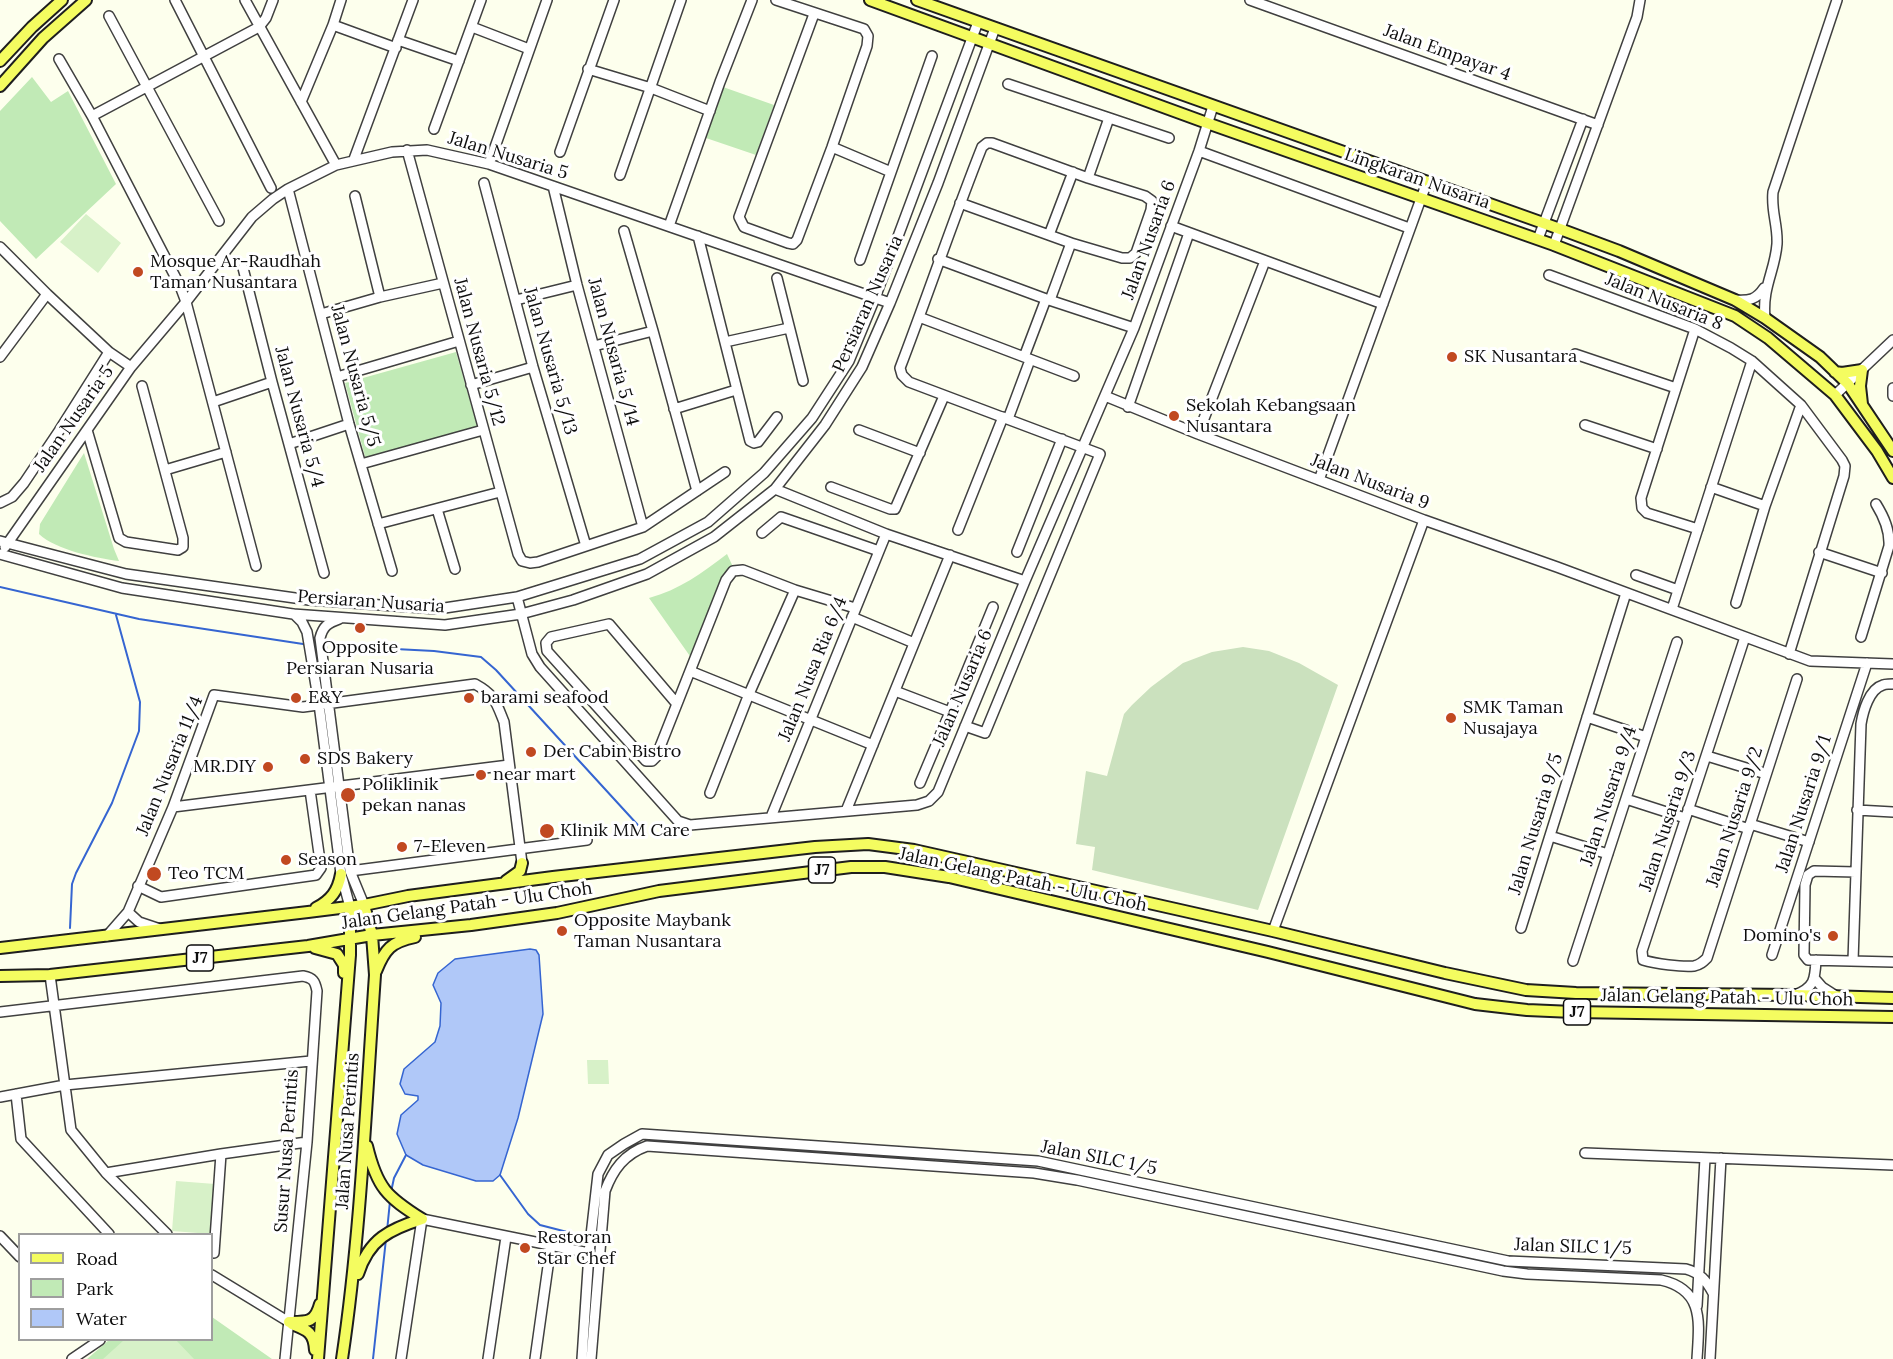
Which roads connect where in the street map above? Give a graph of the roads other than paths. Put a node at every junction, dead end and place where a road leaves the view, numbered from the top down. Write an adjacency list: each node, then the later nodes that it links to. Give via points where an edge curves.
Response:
1 (62, 0): 36 (main road)
2 (86, 0): 39 (main road, via 43,38)
3 (175, 0): 33 (street)
4 (245, 0): 25 (street)
5 (273, 0): 25 (street)
6 (341, 0): 24 (street)
7 (413, 0): 30 (street)
8 (481, 0): 26 (street)
9 (547, 0): 31 (street)
10 (614, 0): 37 (street)
11 (681, 0): 41 (street)
12 (752, 0): 44 (street)
13 (776, 0): 21 (street)
14 (870, 0): 28 (main road, Lingkaran Nusaria)
15 (917, 0): 23 (main road, Lingkaran Nusaria)
16 (1250, 0): 20 (street, Jalan Empayar 4)
17 (1269, 0): 20 (street)
18 (1640, 0): 49 (street)
19 (1837, 0): 92 (street, via 1773,192 1777,242)
20 (1286, 13): 47 (street, Jalan Empayar 4)
21 (814, 14): 52 (street, via 864,29 868,36); 52 (street, via 739,217 744,227 793,244)
22 (109, 16): 40 (street)
23 (978, 22): 27 (main road, Lingkaran Nusaria); 28 (street, Persiaran Nusaria)
24 (333, 25): 30 (street); 42 (street)
25 (260, 27): 33 (street); 42 (street)
26 (472, 27): 31 (street); 35 (street)
27 (995, 28): 29 (street, Persiaran Nusaria); 43 (main road, Lingkaran Nusaria)
28 (973, 37): 29 (main road, Lingkaran Nusaria); 96 (street, Persiaran Nusaria)
29 (990, 43): 48 (main road, Lingkaran Nusaria); 101 (street, Persiaran Nusaria)
30 (397, 44): 35 (street); 56 (street)
31 (529, 49): 57 (street)
32 (933, 56): 59 (street)
33 (203, 57): 40 (street); 66 (street)
34 (59, 59): 45 (street)
35 (459, 61): 50 (street)
36 (0, 62)
37 (588, 69): 41 (street); 55 (street)
38 (1008, 84): 46 (street)
39 (0, 86)
40 (147, 86): 45 (street); 71 (street)
41 (651, 88): 44 (street); 61 (street)
42 (301, 102): 58 (street)
43 (1213, 106): 48 (street, Jalan Nusaria 6); 63 (main road, Lingkaran Nusaria)
44 (710, 111): 73 (street)
45 (92, 116): 100 (street)
46 (1109, 118): 51 (street); 62 (street)
47 (1583, 119): 49 (street, Jalan Empayar 4); 72 (street)
48 (1207, 123): 54 (street, Jalan Nusaria 6); 69 (main road, Lingkaran Nusaria)
49 (1598, 125): 76 (street)
50 (434, 129)
51 (1169, 138)
52 (832, 147): 59 (street)
53 (406, 150): 56 (street, Jalan Nusaria 5); 57 (street, Jalan Nusaria 5, via 439,152); 91 (street, Jalan Nusaria 5/12)
54 (1199, 151): 74 (street, Jalan Nusaria 6); 75 (street)
55 (560, 152)
56 (354, 159): 58 (street, Jalan Nusaria 5)
57 (489, 164): 65 (street, Jalan Nusaria 5)
58 (336, 165): 67 (street, Jalan Nusaria 5)
59 (891, 172): 86 (street)
60 (1072, 172): 62 (street); 70 (street, via 987,143); 79 (street)
61 (620, 176)
62 (1088, 178): 82 (street, via 1145,196 1152,201 1151,210 1136,253 1130,258)
63 (1427, 182): 69 (street); 72 (main road, Lingkaran Nusaria)
64 (484, 183): 97 (street, Jalan Nusaria 5/13)
65 (553, 186): 73 (street, Jalan Nusaria 5); 93 (street, Jalan Nusaria 5/14)
66 (271, 188)
67 (288, 189): 100 (street, Jalan Nusaria 5, via 252,217); 103 (street, Jalan Nusaria 5/5)
68 (355, 196): 95 (street)
69 (1421, 199): 75 (street); 81 (main road, Lingkaran Nusaria)
70 (960, 203): 79 (street); 85 (street)
71 (219, 221)
72 (1544, 223): 76 (main road, Lingkaran Nusaria); 81 (street)
73 (669, 226): 80 (street, Jalan Nusaria 5)
74 (1171, 226): 78 (street); 107 (street, Jalan Nusaria 6)
75 (1409, 228): 102 (street)
76 (1560, 229): 83 (street); 99 (main road, Lingkaran Nusaria)
77 (624, 231): 109 (street)
78 (1189, 233): 87 (street); 138 (street)
79 (1049, 235): 82 (street)
80 (698, 236): 96 (street, Jalan Nusaria 5); 112 (street)
81 (1538, 239): 83 (main road, Lingkaran Nusaria)
82 (1071, 243): 98 (street)
83 (1554, 245): 132 (main road, Lingkaran Nusaria, via 1735,316 1768,338)
84 (0, 247): 94 (street)
85 (938, 259): 98 (street); 104 (street)
86 (860, 260)
87 (1265, 261): 102 (street); 147 (street)
88 (243, 268): 125 (street, Jalan Nusaria 5/4)
89 (1549, 275): 108 (street, Jalan Nusaria 8)
90 (777, 278): 106 (street)
91 (443, 283): 95 (street); 111 (street, Jalan Nusaria 5/12)
92 (1767, 284): 99 (street, via 1753,300); 105 (street)
93 (577, 285): 97 (street); 113 (street, Jalan Nusaria 5/14)
94 (47, 294): 114 (street); 116 (street)
95 (380, 297): 103 (street)
96 (875, 297): 101 (street, Jalan Nusaria 5); 193 (street, Persiaran Nusaria, via 849,361 812,418 765,473 708,522 640,559)
97 (516, 300): 120 (street, Jalan Nusaria 5/13)
98 (1048, 300): 107 (street); 117 (street)
99 (1735, 300): 105 (main road, Lingkaran Nusaria)
100 (186, 302): 119 (street, Jalan Nusaria 5); 135 (street)
101 (890, 303): 162 (street, Persiaran Nusaria, via 862,367 825,425)
102 (1383, 304): 159 (street)
103 (321, 314): 124 (street, Jalan Nusaria 5/5)
104 (919, 317): 117 (street); 133 (street, via 900,368 902,375 909,382)
105 (1765, 318): 122 (main road, Lingkaran Nusaria)
106 (789, 328): 112 (street); 126 (street)
107 (1134, 328): 134 (street, Jalan Nusaria 6)
108 (1695, 329): 118 (street, Jalan Nusaria 8); 130 (street)
109 (654, 331): 113 (street); 139 (street)
110 (1893, 340): 121 (street)
111 (459, 341): 124 (street); 128 (street, Jalan Nusaria 5/12)
112 (725, 342): 131 (street)
113 (594, 346): 171 (street, Jalan Nusaria 5/14)
114 (109, 352): 119 (street); 165 (street, via 24,483 12,497)
115 (1575, 354): 130 (street)
116 (0, 357)
117 (1027, 358): 123 (street); 141 (street)
118 (1752, 361): 136 (street, Jalan Nusaria 8); 161 (street)
119 (131, 367): 144 (street, Jalan Nusaria 5)
120 (533, 367): 128 (street); 177 (street, Jalan Nusaria 5/13)
121 (1862, 370): 122 (main road); 127 (street); 137 (main road)
122 (1835, 372): 127 (main road, Lingkaran Nusaria)
123 (1074, 376)
124 (337, 377): 142 (street, Jalan Nusaria 5/5)
125 (272, 381): 135 (street); 149 (street, Jalan Nusaria 5/4)
126 (803, 381)
127 (1848, 384): 132 (street); 137 (main road, Lingkaran Nusaria)
128 (471, 385): 145 (street, Jalan Nusaria 5/12)
129 (142, 386): 156 (street)
130 (1676, 388): 151 (street)
131 (736, 390): 139 (street); 140 (street, via 750,441 758,442)
132 (1835, 395): 158 (main road, Lingkaran Nusaria)
133 (944, 396): 141 (street); 154 (street)
134 (1105, 396): 138 (street, Jalan Nusaria 9); 150 (street, Jalan Nusaria 6)
135 (213, 402): 152 (street)
136 (1801, 405): 167 (street); 180 (street, Jalan Nusaria 8, via 1845,466)
137 (1862, 405): 153 (main road, Lingkaran Nusaria)
138 (1128, 407): 147 (street, Jalan Nusaria 9)
139 (674, 409): 163 (street)
140 (777, 417)
141 (1006, 418): 148 (street); 173 (street)
142 (350, 424): 149 (street); 155 (street, Jalan Nusaria 5/5)
143 (1585, 425): 151 (street)
144 (87, 430): 156 (street, via 119,538 126,542 178,550 183,547); 176 (street, Jalan Nusaria 5)
145 (483, 430): 155 (street); 164 (street, Jalan Nusaria 5/12)
146 (859, 430): 154 (street)
147 (1198, 434): 159 (street, Jalan Nusaria 9)
148 (1062, 438): 150 (street); 179 (street)
149 (289, 444): 186 (street, Jalan Nusaria 5/4)
150 (1083, 448): 189 (street, Jalan Nusaria 6); 218 (street, via 1100,454 985,733)
151 (1657, 449): 172 (street, via 1641,498 1642,508)
152 (226, 452): 156 (street); 183 (street)
153 (1893, 452)
154 (920, 453): 160 (street, via 895,509)
155 (361, 464): 170 (street, Jalan Nusaria 5/5)
156 (165, 470)
157 (725, 472): 163 (street)
158 (1893, 478)
159 (1319, 480): 169 (street, Jalan Nusaria 9)
160 (831, 487)
161 (1711, 487): 167 (street); 172 (street)
162 (775, 489): 175 (street); 199 (street, Persiaran Nusaria, via 714,537 646,574)
163 (697, 491): 171 (street)
164 (500, 492): 168 (street); 177 (street, Jalan Nusaria 5/12, via 522,561 538,562)
165 (0, 503)
166 (1876, 504): 187 (street, via 1884,517 1890,542)
167 (1765, 506): 194 (street)
168 (437, 509): 170 (street); 184 (street)
169 (1424, 520): 192 (street, Jalan Nusaria 9); 255 (street)
170 (378, 524): 185 (street, Jalan Nusaria 5/5)
171 (643, 527): 177 (street)
172 (1698, 529): 191 (street)
173 (958, 530)
174 (762, 533): 178 (street, via 781,517)
175 (886, 534): 178 (street, Jalan Nusa Ria 6/4); 182 (street)
176 (3, 542): 181 (street, Jalan Nusaria 5); 193 (street, Persiaran Nusaria, via 126,574 309,600 438,609)
177 (586, 546)
178 (879, 551): 197 (street, Jalan Nusa Ria 6/4)
179 (1017, 552)
180 (1819, 552): 187 (street); 205 (street, Jalan Nusaria 8)
181 (1, 554): 198 (street, Persiaran Nusaria, via 122,588)
182 (950, 555): 189 (street); 204 (street)
183 (256, 566)
184 (455, 569)
185 (392, 571)
186 (324, 573)
187 (1882, 573): 202 (street)
188 (1636, 575): 191 (street)
189 (1025, 581): 218 (street, Jalan Nusaria 6)
190 (795, 590): 197 (street); 208 (street, via 743,570 733,571); 212 (street)
191 (1678, 590): 196 (street)
192 (1626, 593): 196 (street, Jalan Nusaria 9); 216 (street, Jalan Nusaria 9/5)
193 (517, 597): 199 (street, Jalan Nusaria 6)
194 (1736, 603)
195 (993, 607): 215 (street)
196 (1672, 609): 201 (street, Jalan Nusaria 9)
197 (854, 613): 204 (street); 217 (street, Jalan Nusa Ria 6/4)
198 (293, 614): 200 (street, Persiaran Nusaria); 213 (street, via 307,632)
199 (521, 614): 200 (street, Persiaran Nusaria, via 445,625); 235 (street, Jalan Nusaria 6, via 532,654 540,667 678,821 690,825)
200 (341, 618): 213 (street, via 327,624 320,638)
201 (1745, 637): 205 (street, Jalan Nusaria 9); 221 (street, Jalan Nusaria 9/3)
202 (1861, 637)
203 (1677, 642): 219 (street, Jalan Nusaria 9/4)
204 (914, 643): 211 (street)
205 (1789, 654): 206 (street, Jalan Nusaria 9, via 1810,662)
206 (1867, 663): 207 (street, Jalan Nusaria 9); 239 (street, Jalan Nusaria 9/1)
207 (1893, 663)
208 (690, 671): 212 (street); 214 (street)
209 (1797, 679): 223 (street, Jalan Nusaria 9/2)
210 (1892, 683): 231 (street, via 1874,690 1863,712)
211 (895, 691): 215 (street); 220 (street)
212 (749, 694): 217 (street); 228 (street)
213 (323, 703): 222 (street, via 475,684 488,691 504,722); 225 (street); 226 (street); 230 (street, Jalan Nusaria 11/4, via 303,706 214,695)
214 (677, 704): 214 (street, via 609,624 551,637 546,643 547,651 646,761 656,757)
215 (950, 712): 224 (street)
216 (1587, 717): 219 (street); 237 (street, Jalan Nusaria 9/5)
217 (810, 718): 220 (street); 235 (street, Jalan Nusa Ria 6/4)
218 (965, 726): 232 (street, Jalan Nusaria 6, via 938,792 929,801)
219 (1646, 737): 229 (street, Jalan Nusaria 9/4)
220 (873, 745): 232 (street)
221 (1707, 756): 223 (street); 234 (street, Jalan Nusaria 9/3)
222 (509, 765): 225 (street); 240 (street)
223 (1766, 774): 236 (street, Jalan Nusaria 9/2)
224 (920, 783)
225 (340, 786): 226 (street); 243 (street)
226 (330, 788): 227 (street); 243 (street)
227 (310, 790): 230 (street); 247 (street, via 321,868 316,875 161,897)
228 (711, 793)
229 (1626, 799): 234 (street); 241 (street, Jalan Nusaria 9/4)
230 (174, 807): 247 (street, Jalan Nusaria 11/4)
231 (1857, 810): 233 (street); 244 (street)
232 (846, 811): 235 (street, Jalan Nusaria 6)
233 (1893, 812)
234 (1687, 814): 236 (street); 266 (street, Jalan Nusaria 9/3, via 1642,951 1643,960 1652,963)
235 (771, 817)
236 (1749, 826): 239 (street); 266 (street, Jalan Nusaria 9/2)
237 (1550, 836): 241 (street); 253 (street, Jalan Nusaria 9/5)
238 (587, 840): 240 (street)
239 (1809, 842): 261 (street, Jalan Nusaria 9/1)
240 (520, 849): 242 (street); 243 (street)
241 (1608, 854): 263 (street, Jalan Nusaria 9/4)
242 (522, 863): 245 (main road, via 530,874); 246 (main road, via 515,876)
243 (346, 872): 248 (street); 249 (street); 251 (main road, via 328,902)
244 (1856, 872): 262 (street, via 1814,871 1808,875 1804,955 1808,960); 264 (street)
245 (553, 877): 246 (main road, Jalan Gelang Patah - Ulu Choh / J7); 255 (main road, Jalan Gelang Patah - Ulu Choh / J7, via 868,844 914,850)
246 (491, 885): 248 (main road, Jalan Gelang Patah - Ulu Choh / J7)
247 (138, 886): 250 (street, Jalan Nusaria 11/4)
248 (364, 905): 249 (main road, Jalan Gelang Patah - Ulu Choh / J7); 256 (main road, Jalan Nusa Perintis)
249 (350, 907): 251 (main road, Jalan Gelang Patah - Ulu Choh / J7); 258 (main road, Jalan Nusa Perintis)
250 (128, 912): 254 (street, via 139,922); 257 (street)
251 (308, 912): 254 (main road, Jalan Gelang Patah - Ulu Choh / J7)
252 (471, 925): 256 (main road, Jalan Gelang Patah - Ulu Choh / J7); 268 (main road, via 404,939 383,955); 277 (main road, Jalan Gelang Patah - Ulu Choh / J7, via 557,913 659,891 851,867 885,867 949,877 1475,1004 1573,1012)
253 (1521, 928)
254 (165, 930): 257 (main road, Jalan Gelang Patah - Ulu Choh / J7)
255 (1273, 931): 271 (main road, Jalan Gelang Patah - Ulu Choh / J7, via 1526,990)
256 (372, 935): 258 (main road, Jalan Gelang Patah - Ulu Choh / J7); 268 (main road, Jalan Nusa Perintis)
257 (107, 936): 260 (main road, Jalan Gelang Patah - Ulu Choh / J7)
258 (350, 938): 259 (main road, Jalan Gelang Patah - Ulu Choh / J7); 274 (main road, Jalan Nusa Perintis)
259 (308, 946): 267 (main road, Jalan Gelang Patah - Ulu Choh / J7); 274 (main road, via 341,958)
260 (0, 948)
261 (1772, 955)
262 (1816, 960): 264 (street); 270 (street)
263 (1573, 961)
264 (1854, 961): 265 (street)
265 (1893, 962)
266 (1702, 964)
267 (50, 975): 269 (main road, Jalan Gelang Patah - Ulu Choh / J7); 275 (street)
268 (375, 975): 282 (main road, Jalan Nusa Perintis)
269 (0, 976)
270 (1815, 979): 271 (street); 272 (street)
271 (1795, 995): 272 (main road, Jalan Gelang Patah - Ulu Choh / J7)
272 (1836, 996): 273 (main road, Jalan Gelang Patah - Ulu Choh / J7)
273 (1893, 998)
274 (345, 1000): 303 (main road, Jalan Nusa Perintis)
275 (53, 1006): 276 (street); 278 (street, Susur Nusa Perintis, via 311,977 317,991); 279 (street)
276 (0, 1012)
277 (1893, 1017)
278 (311, 1061): 279 (street); 283 (street, Susur Nusa Perintis)
279 (65, 1086): 280 (street); 289 (street, via 71,1130)
280 (16, 1094): 281 (street); 293 (street, via 21,1139)
281 (0, 1097)
282 (364, 1134): 292 (main road, via 372,1168 385,1193); 304 (main road, Jalan Nusa Perintis)
283 (307, 1142): 285 (street); 307 (street, Susur Nusa Perintis)
284 (1585, 1153): 286 (street)
285 (221, 1154): 289 (street); 299 (street)
286 (1705, 1158): 287 (street); 290 (street)
287 (1721, 1158): 288 (street); 291 (street)
288 (1893, 1165)
289 (106, 1173): 294 (street)
290 (1702, 1205): 291 (street); 301 (street)
291 (1718, 1206): 305 (street)
292 (422, 1219): 296 (street); 304 (main road, via 396,1227 374,1245 360,1266); 313 (street)
293 (108, 1233)
294 (166, 1233)
295 (0, 1236): 300 (street)
296 (506, 1237): 297 (street); 314 (street)
297 (551, 1245): 298 (street); 315 (street)
298 (589, 1253): 301 (street, Jalan SILC 1/5, via 598,1174 608,1155 642,1134 1038,1161 1508,1261 1664,1267); 316 (street, Jalan SILC 1/5)
299 (214, 1254)
300 (18, 1255)
301 (1698, 1273): 305 (street); 306 (street)
302 (213, 1276): 307 (street)
303 (326, 1278): 307 (main road, via 317,1314 310,1320); 311 (main road, Jalan Nusa Perintis)
304 (352, 1293): 312 (main road, Jalan Nusa Perintis)
305 (1713, 1293): 319 (street)
306 (1697, 1306): 317 (street, Jalan SILC 1/5, via 1687,1292 1661,1280 1503,1271 1034,1173 647,1146 622,1161 604,1191); 318 (street)
307 (289, 1322): 310 (street, Susur Nusa Perintis); 311 (main road, via 310,1333)
308 (97, 1341): 309 (street)
309 (72, 1359)
310 (285, 1359)
311 (317, 1359)
312 (342, 1359)
313 (401, 1359)
314 (488, 1359)
315 (535, 1359)
316 (582, 1359)
317 (591, 1359)
318 (1697, 1359)
319 (1710, 1359)

